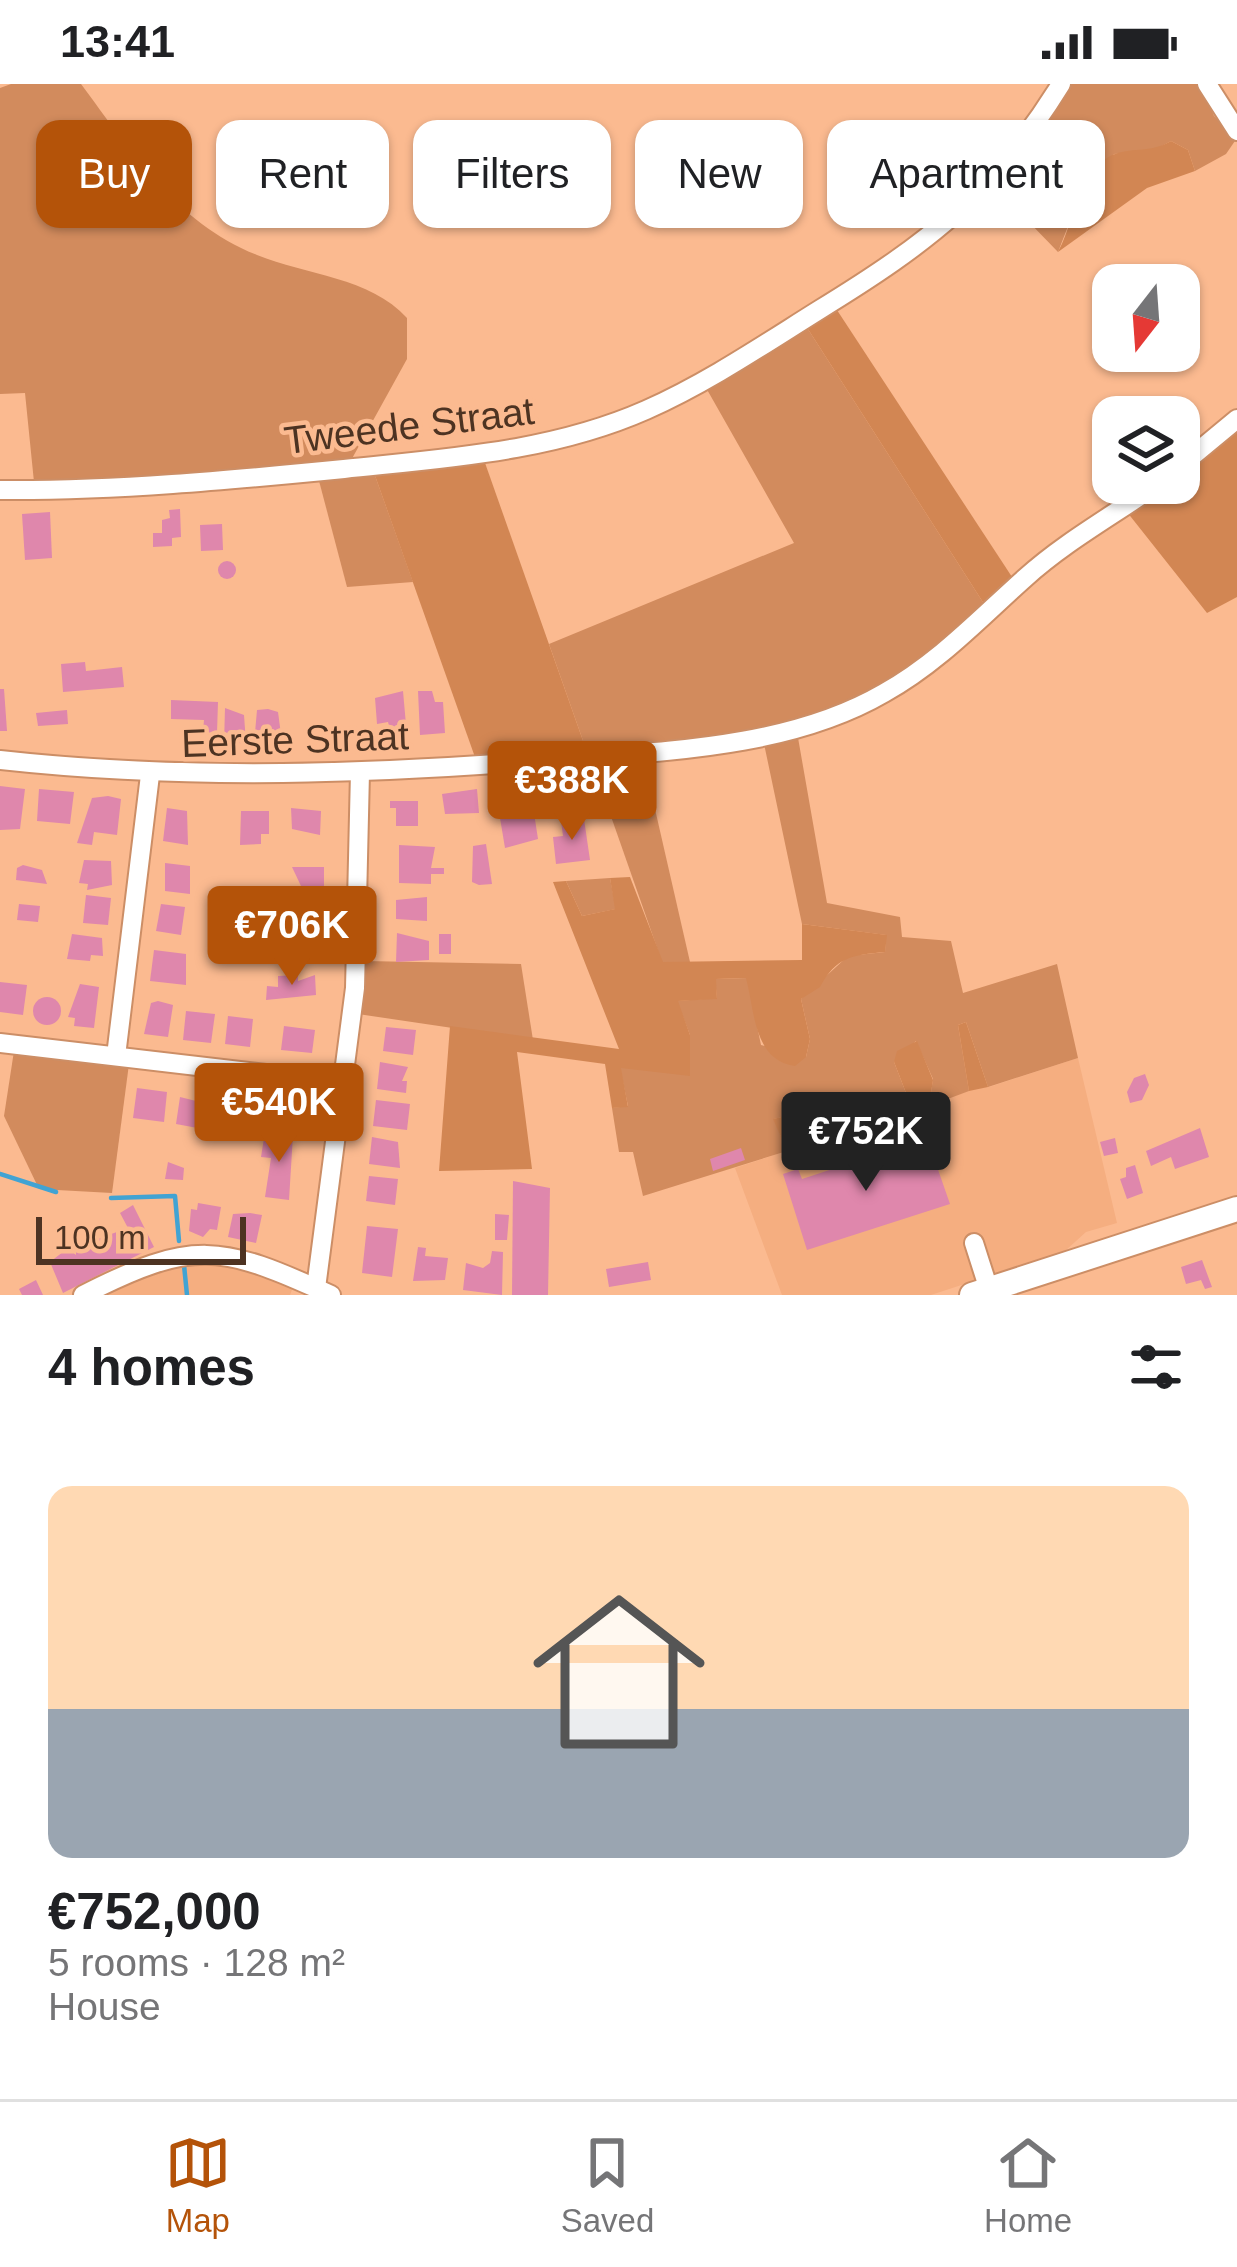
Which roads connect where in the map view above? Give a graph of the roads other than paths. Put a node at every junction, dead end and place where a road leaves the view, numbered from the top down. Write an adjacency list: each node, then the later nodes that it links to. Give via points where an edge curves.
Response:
1 (1061, 84): 6 (street, Tweede Straat, via 1006,165 936,235 646,410 485,454 232,480)
2 (1208, 84): 3 (street)
3 (1237, 131)
4 (1237, 419): 5 (street)
5 (1200, 450)
6 (0, 490)
7 (1128, 504): 9 (street, Eerste Straat, via 1051,557 940,656 831,718 647,752)
8 (0, 760): 10 (street, Eerste Straat)
9 (360, 772): 10 (street, Eerste Straat); 13 (street, via 357,964)
10 (149, 775): 12 (street)
11 (0, 1042): 12 (street)
12 (116, 1056): 13 (street)
13 (343, 1083): 16 (street)
14 (1237, 1209): 17 (main road)
15 (974, 1243): 17 (street)
16 (323, 1292): 18 (street, via 251,1261 194,1253 147,1263)
17 (981, 1292)
18 (83, 1295)

